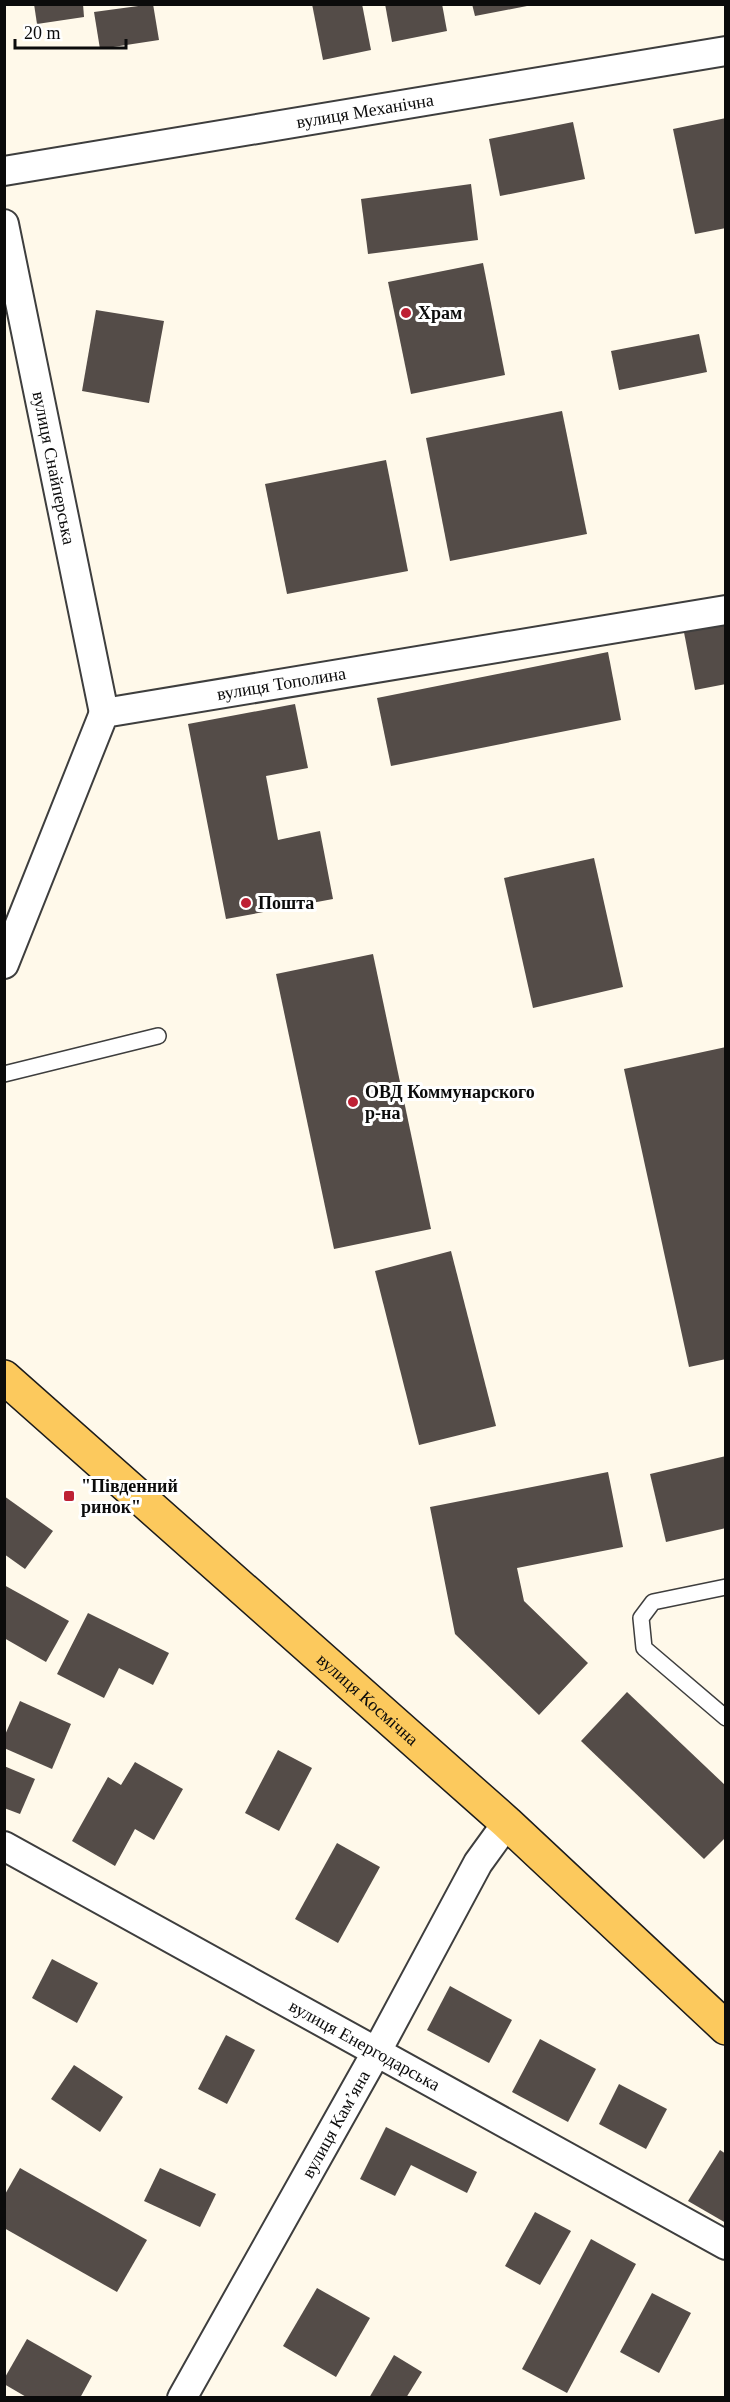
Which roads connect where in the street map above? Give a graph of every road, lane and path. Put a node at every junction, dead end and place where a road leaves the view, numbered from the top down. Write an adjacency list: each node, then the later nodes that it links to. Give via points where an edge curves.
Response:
1 (726, 51): 2 (street, вулиця Механічна)
2 (4, 171)
3 (4, 224): 5 (street, вулиця Снайперська)
4 (726, 610): 5 (street, вулиця Тополина)
5 (104, 713): 6 (street)
6 (4, 964)
7 (158, 1036): 8 (lane)
8 (4, 1074)
9 (4, 1377): 12 (main road, вулиця Космічна)
10 (726, 1587): 11 (lane, via 653,1602 640,1618 644,1648)
11 (724, 1715)
12 (507, 1823): 14 (main road, вулиця Космічна); 15 (street, вулиця Кам’яна, via 478,1863)
13 (4, 1846): 15 (street, вулиця Енергодарська)
14 (726, 2028)
15 (377, 2051): 16 (street, вулиця Енергодарська); 17 (street, вулиця Кам’яна)
16 (726, 2245)
17 (182, 2397)

